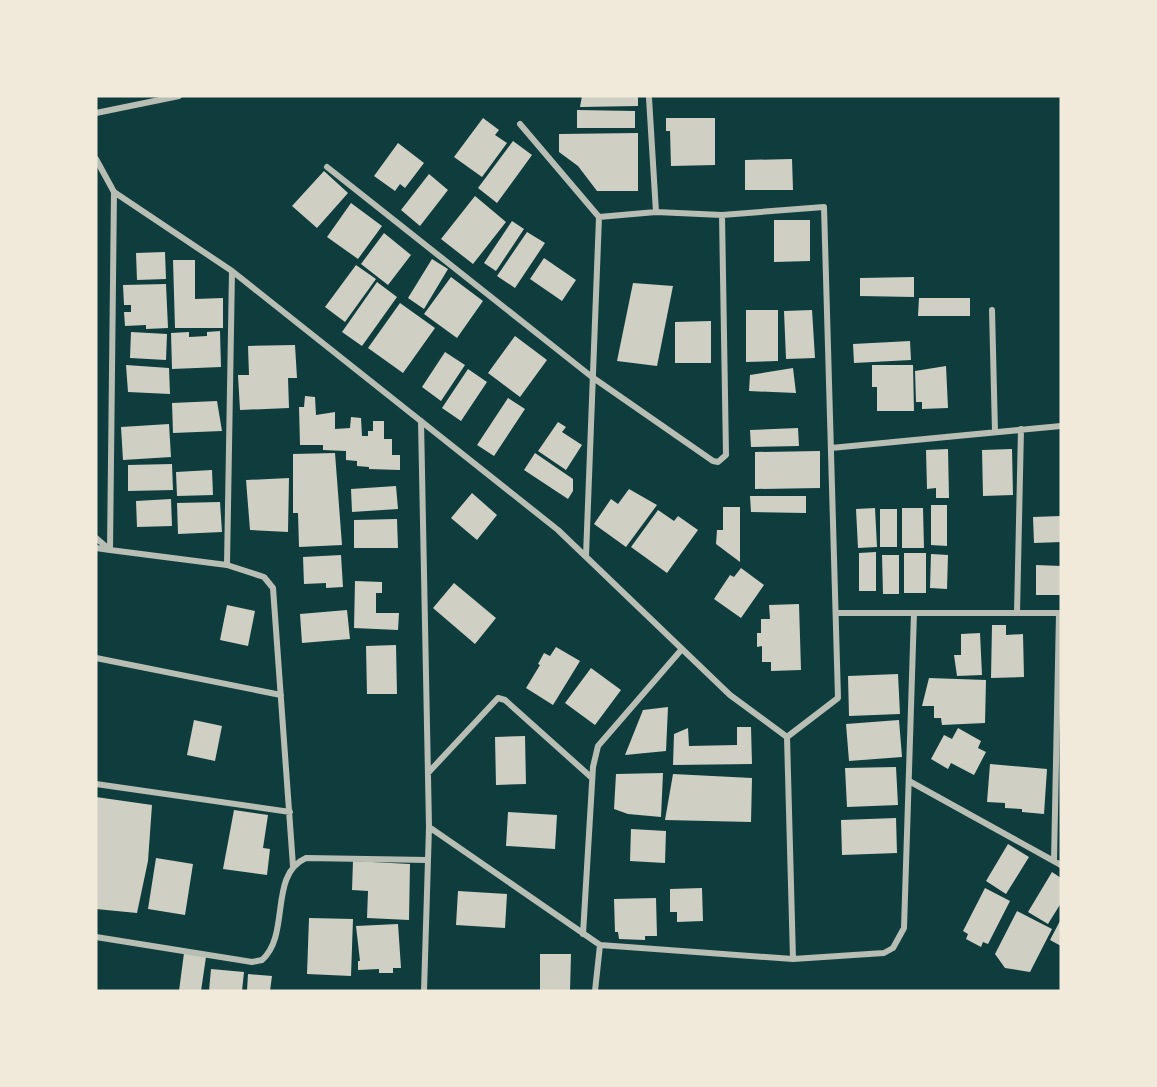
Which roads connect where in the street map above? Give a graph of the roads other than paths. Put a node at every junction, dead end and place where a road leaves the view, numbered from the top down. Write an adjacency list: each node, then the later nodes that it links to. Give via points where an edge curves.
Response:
1 (179, 96): 3 (street)
2 (649, 98): 8 (street)
3 (96, 113)
4 (520, 124): 10 (street)
5 (96, 159): 7 (street)
6 (327, 167): 13 (street)
7 (114, 192): 11 (street); 21 (street)
8 (656, 212): 9 (street); 10 (street)
9 (722, 215): 13 (street, via 726,455 723,460 713,461); 18 (street, via 825,207)
10 (598, 217): 13 (street)
11 (232, 271): 14 (street); 23 (street)
12 (992, 310): 17 (street)
13 (591, 377): 22 (street)
14 (421, 421): 22 (street); 32 (street)
15 (1061, 426): 16 (street)
16 (1021, 429): 17 (street); 26 (street)
17 (995, 432): 18 (street)
18 (831, 448): 24 (street)
19 (96, 538): 21 (street)
20 (96, 548): 21 (street)
21 (110, 550): 23 (street)
22 (585, 556): 28 (street)
23 (227, 566): 30 (street, via 272,583)
24 (836, 613): 25 (street); 31 (street, via 838,698)
25 (914, 613): 26 (street); 35 (street)
26 (1017, 613): 27 (street)
27 (1060, 613): 34 (street)
28 (682, 649): 31 (street, via 730,694); 33 (street, via 604,737 595,756)
29 (96, 658): 30 (street)
30 (281, 695): 37 (street)
31 (787, 737): 45 (street)
32 (428, 774): 33 (street, via 498,698 505,700); 38 (street)
33 (592, 778): 42 (street)
34 (1059, 778): 40 (street)
35 (909, 781): 40 (street); 45 (street, via 904,928 893,948 884,953)
36 (96, 784): 37 (street)
37 (290, 812): 41 (street)
38 (429, 827): 39 (street); 42 (street)
39 (428, 860): 41 (street, via 306,858); 46 (street)
40 (1058, 863)
41 (293, 867): 43 (street, via 286,880 275,943 262,960 252,962)
42 (584, 934): 44 (street)
43 (96, 937)
44 (600, 945): 45 (street); 47 (street)
45 (793, 959)
46 (424, 991)
47 (595, 991)

